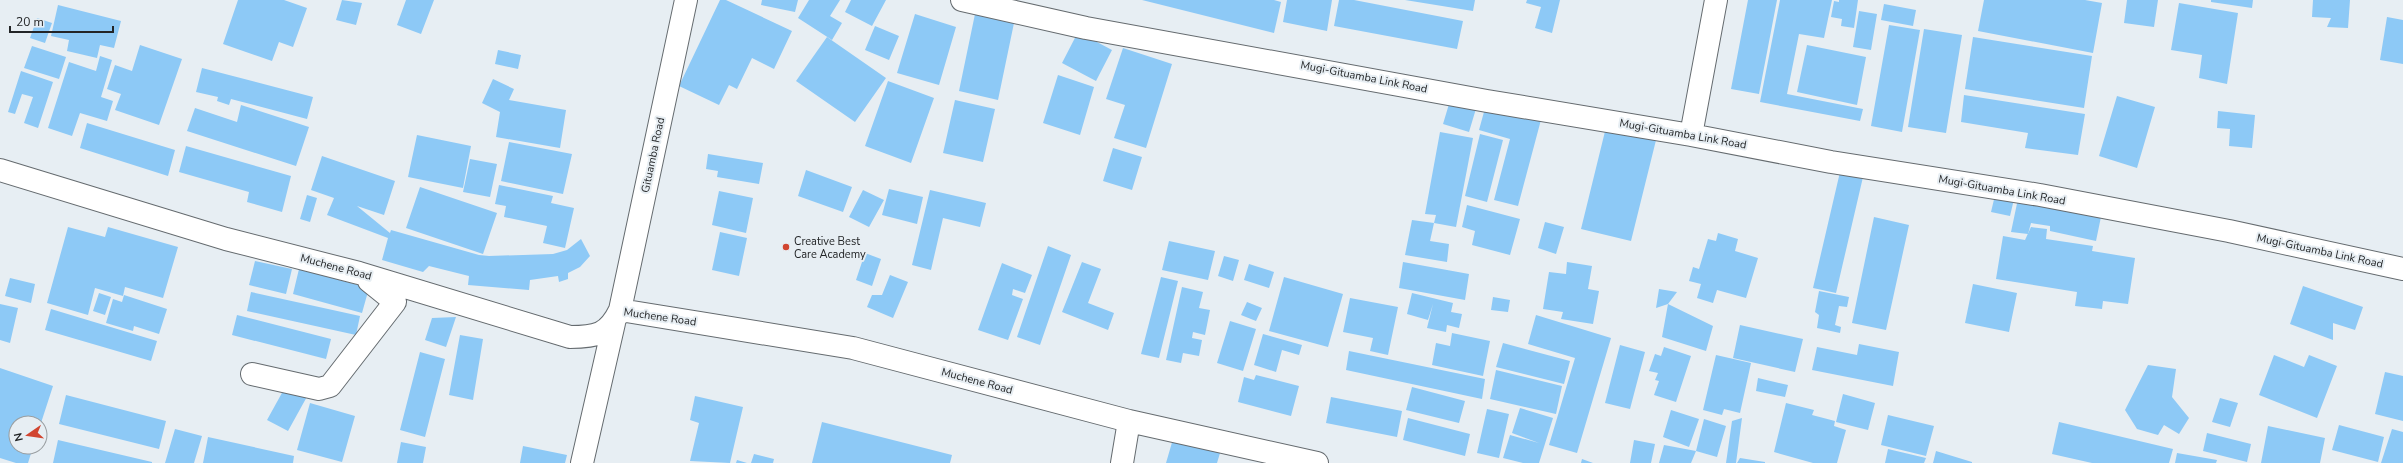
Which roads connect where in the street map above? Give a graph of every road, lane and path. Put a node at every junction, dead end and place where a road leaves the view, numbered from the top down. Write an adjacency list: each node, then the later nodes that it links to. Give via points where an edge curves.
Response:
1 (686, 0): 8 (street, Gituamba Road)
2 (962, 0): 4 (street, Mugi-Gituamba Link Road, via 1086,28 1487,101)
3 (1716, 0): 4 (street)
4 (1691, 135): 6 (street, Mugi-Gituamba Link Road, via 2229,231)
5 (0, 170): 7 (street, Muchene Road, via 226,239)
6 (2403, 269)
7 (359, 273): 8 (street, Muchene Road, via 570,337 593,337); 9 (street, via 395,302 330,386 319,389)
8 (617, 316): 10 (street, Muchene Road, via 853,348); 11 (street, Gituamba Road)
9 (252, 374)
10 (1129, 421): 12 (street); 13 (street, Muchene Road)
11 (582, 463)
12 (1122, 463)
13 (1317, 463)

